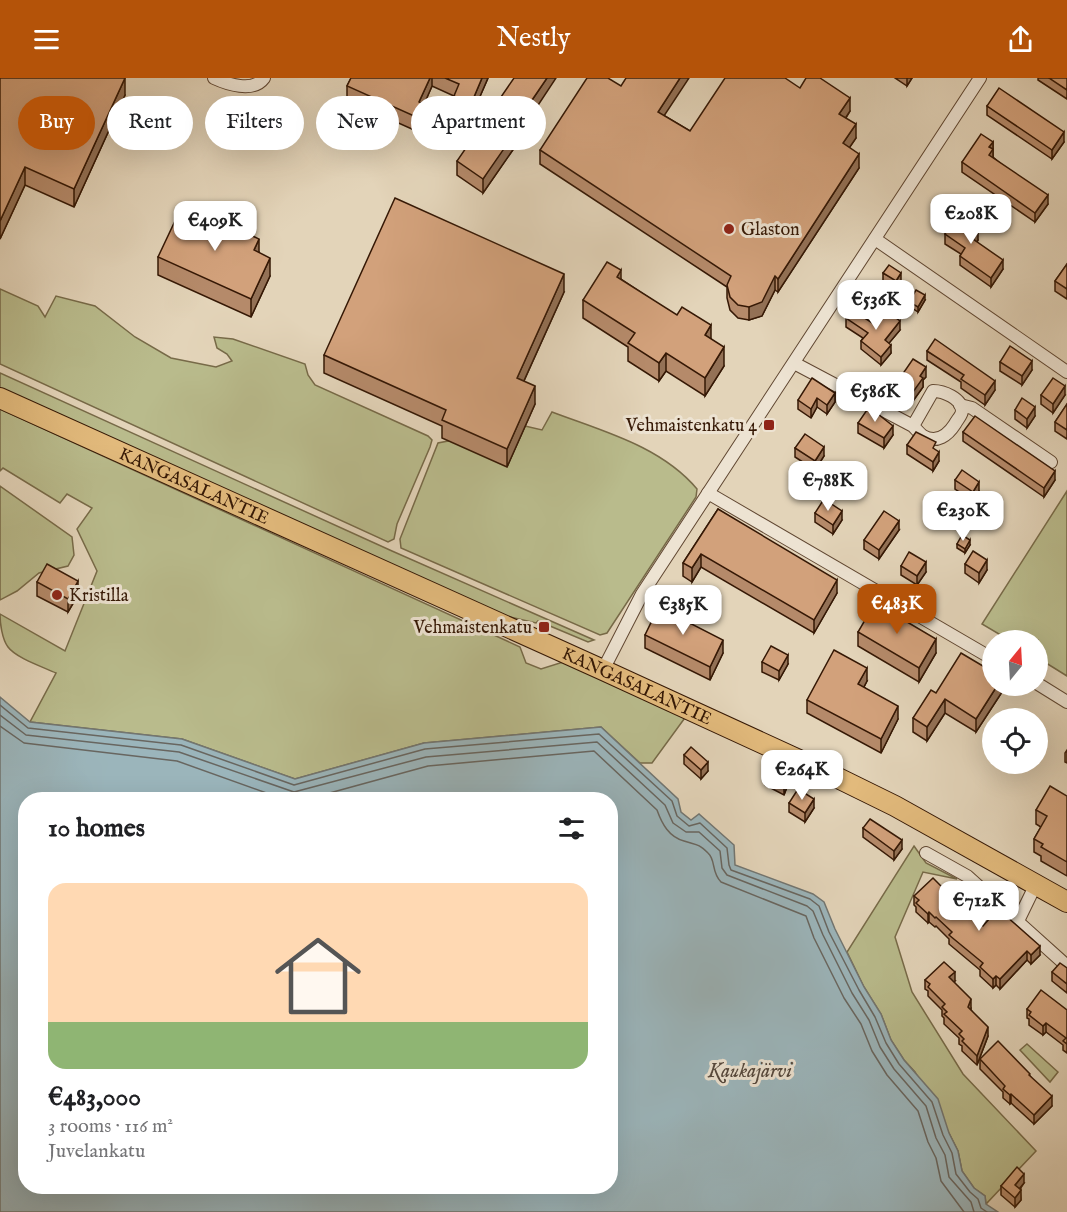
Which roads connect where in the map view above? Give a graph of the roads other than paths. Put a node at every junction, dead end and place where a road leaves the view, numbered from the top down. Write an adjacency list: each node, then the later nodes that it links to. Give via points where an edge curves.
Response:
1 (214, 78): 2 (street, via 228,85 245,86)
2 (264, 78)
3 (980, 78): 4 (street)
4 (875, 239): 5 (street); 6 (street)
5 (794, 363): 9 (street); 11 (street)
6 (1066, 368)
7 (0, 399): 13 (main road, KANGASALANTIE)
8 (960, 405): 9 (street, via 948,394 933,391); 9 (street, via 959,418 946,436 923,436); 10 (street, via 972,408)
9 (913, 426)
10 (1051, 462)
11 (708, 493): 12 (street); 13 (street, via 642,594)
12 (982, 653)
13 (603, 670): 17 (main road, KANGASALANTIE, via 874,795)
14 (1048, 690): 15 (street)
15 (1067, 702)
16 (926, 853): 19 (street, via 967,876)
17 (1036, 884): 18 (main road, KANGASALANTIE); 19 (street)
18 (1067, 902)
19 (1018, 921): 20 (street)
20 (1067, 966)

